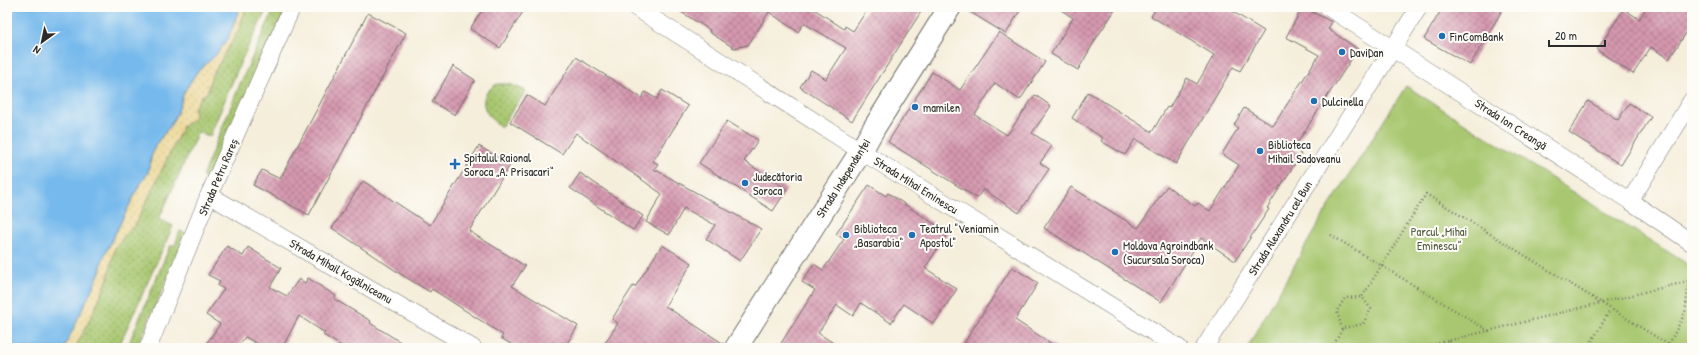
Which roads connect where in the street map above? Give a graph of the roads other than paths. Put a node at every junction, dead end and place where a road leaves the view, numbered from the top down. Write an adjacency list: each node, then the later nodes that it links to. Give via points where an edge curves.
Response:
1 (292, 7): 9 (street, Strada Petru Rareș)
2 (635, 7): 8 (street, Strada Mihai Eminescu)
3 (950, 7): 8 (main road, Strada Independenței)
4 (1328, 7): 6 (street, Strada Ion Creangă)
5 (1419, 7): 6 (street, Strada Alexandru cel Bun)
6 (1393, 49): 10 (street, Strada Ion Creangă); 16 (street, Strada Alexandru cel Bun)
7 (1692, 100): 10 (street)
8 (861, 151): 14 (main road, Strada Independenței); 15 (street, Strada Mihai Eminescu)
9 (209, 195): 12 (street, Strada Petru Rareș); 13 (street, Strada Mihail Kogălniceanu)
10 (1630, 201): 11 (street, Strada Ion Creangă)
11 (1692, 243)
12 (148, 348)
13 (473, 348)
14 (736, 348)
15 (1179, 348)
16 (1204, 348)

